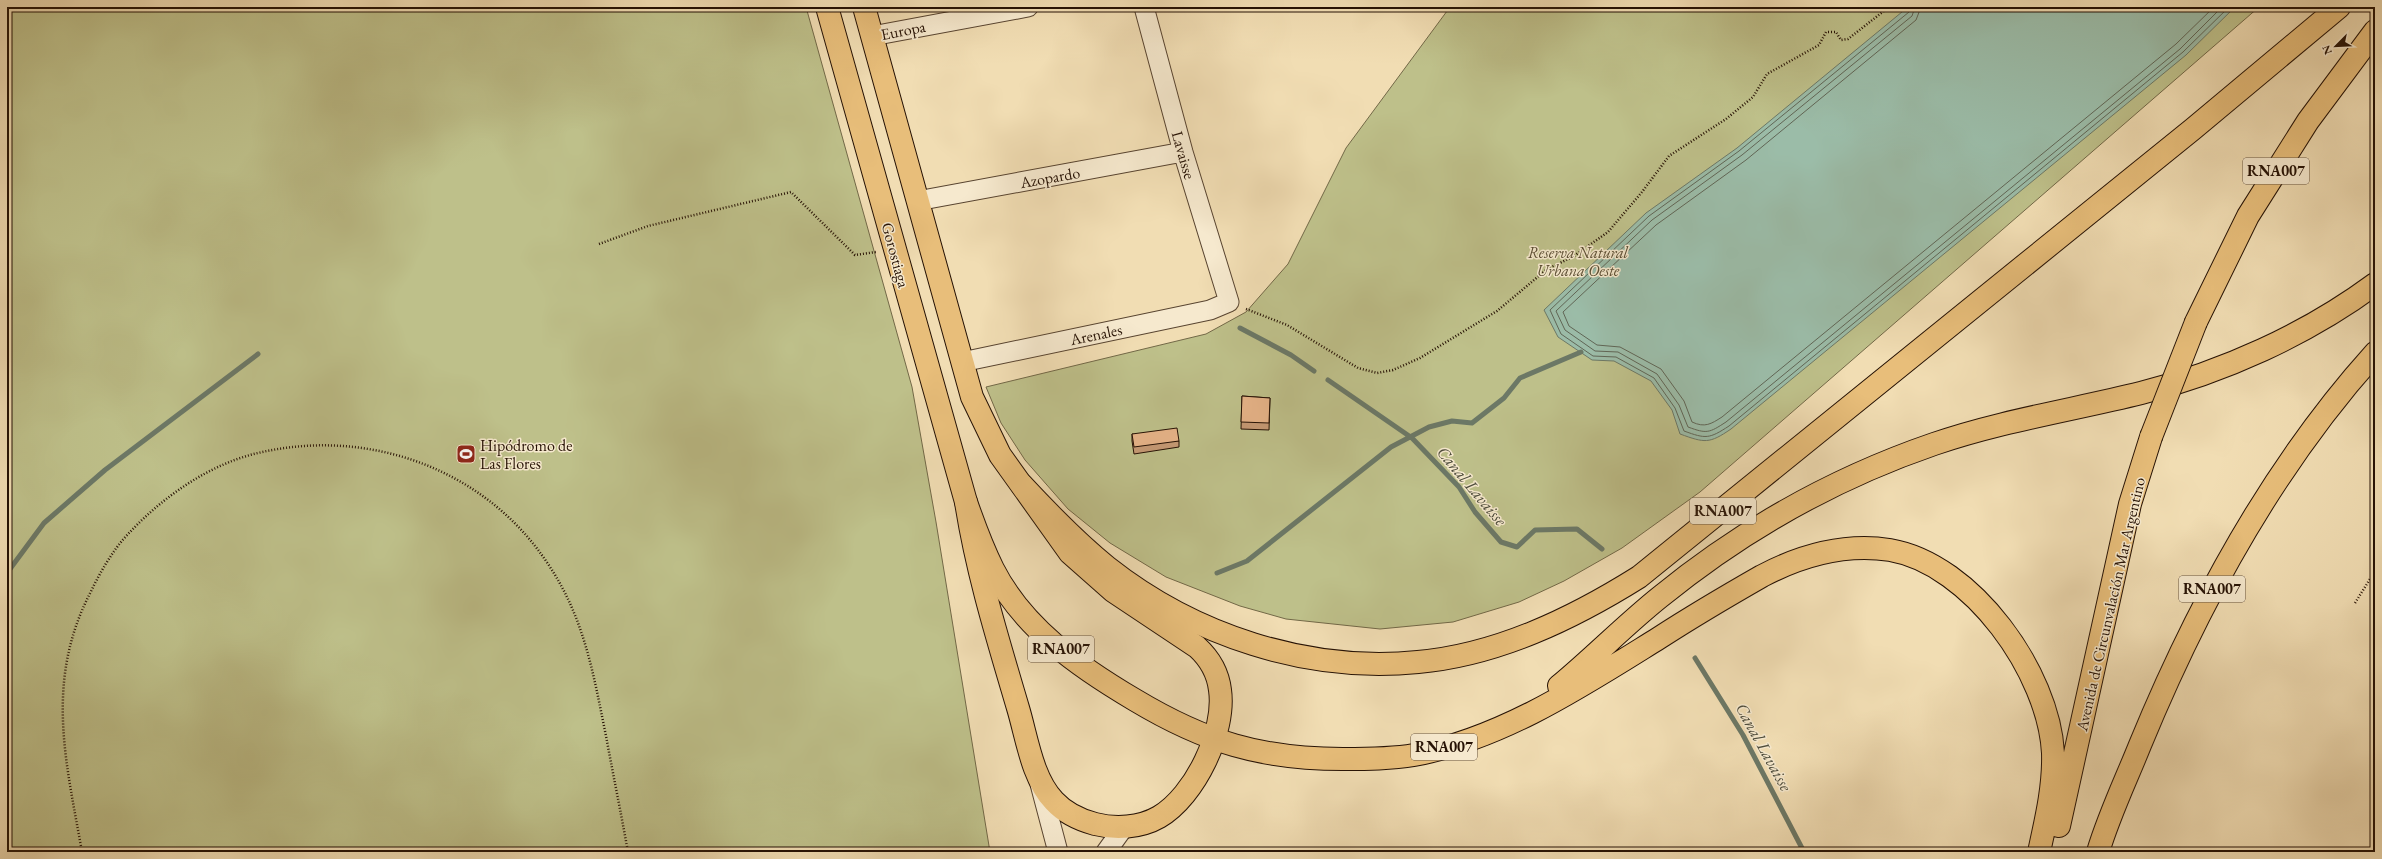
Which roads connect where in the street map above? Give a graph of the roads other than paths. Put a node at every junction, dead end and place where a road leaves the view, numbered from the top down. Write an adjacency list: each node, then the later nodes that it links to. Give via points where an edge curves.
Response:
1 (827, 7): 15 (main road, Gorostiaga)
2 (864, 7): 7 (main road)
3 (1028, 7): 7 (street, Europa)
4 (1144, 7): 8 (street, Lavaisse)
5 (2339, 7): 14 (main road, RNA007, via 2187,134 1639,578 1563,621 1516,639 1470,653 1418,662 1366,663 1309,656 1241,641 1198,623 1131,584 1080,543)
6 (2375, 31): 23 (main road, Avenida de Circunvalación Mar Argentino / RNA007, bridge, via 2308,121 2248,216 2196,322 2151,437 2130,504)
7 (872, 36): 9 (main road)
8 (1183, 152): 9 (street, Azopardo); 11 (street, Lavaisse)
9 (917, 201): 13 (main road)
10 (2375, 284): 16 (main road, RNA007, via 2291,334 2224,367 2141,393 2017,421 1934,444 1818,493 1751,532 1684,578)
11 (1229, 302): 13 (street, Arenales, via 1210,310)
12 (2375, 353): 24 (main road, RNA007, via 2350,381 2265,496 2212,589 2162,691)
13 (962, 362): 14 (main road, via 972,397 989,435 1007,466)
14 (1022, 485): 17 (main road, via 1070,553 1090,572 1113,591 1197,647 1207,657 1216,673 1220,689 1220,705)
15 (966, 502): 17 (main road, RNA007, via 994,570 1019,610 1036,628 1110,686 1150,709); 18 (main road, via 980,579)
16 (1528, 713): 17 (main road, RNA007, via 1495,729 1437,749 1385,758 1283,757 1250,751); 22 (main road, via 1615,666 1755,580 1791,561 1822,552 1852,549 1890,550 1913,556 1938,569 1969,591 1998,622 2024,662 2043,703 2053,752 2050,800)
17 (1213, 739): 19 (main road, via 1201,770 1171,809 1141,824)
18 (1037, 772): 19 (main road, via 1054,801 1070,814 1104,826); 20 (street)
19 (1124, 826): 21 (street)
20 (1058, 852)
21 (1106, 852)
22 (2039, 852)
23 (2054, 852)
24 (2098, 852)

